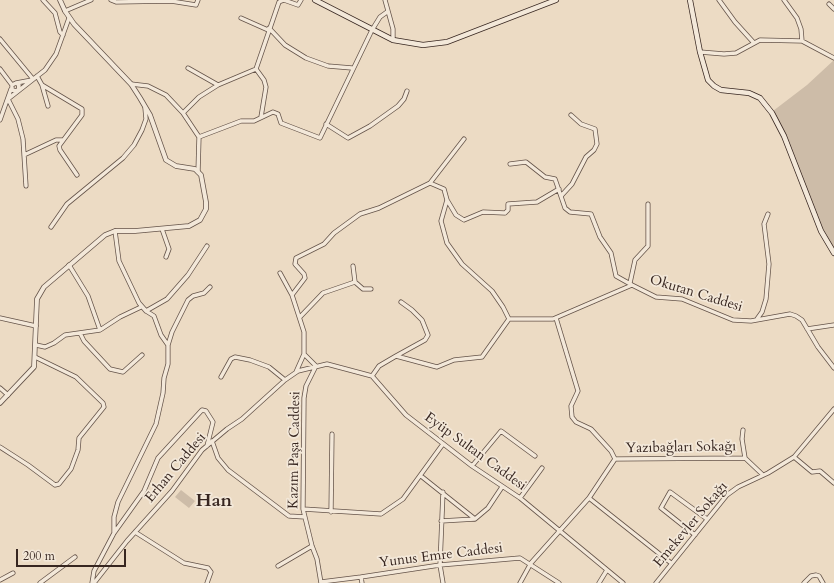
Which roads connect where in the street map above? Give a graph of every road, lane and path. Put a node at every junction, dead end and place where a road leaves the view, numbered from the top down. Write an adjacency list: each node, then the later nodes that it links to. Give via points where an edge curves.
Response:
1 (43, 0): 22 (street, via 55,13)
2 (60, 0): 16 (street)
3 (91, 0): 16 (street)
4 (111, 0): 13 (street)
5 (198, 0): 13 (street, via 196,5)
6 (301, 0): 20 (street, via 298,5 280,1)
7 (314, 0): 21 (main road)
8 (385, 0): 17 (street)
9 (556, 0): 24 (main road, via 447,42 423,45)
10 (690, 0): 27 (main road)
11 (718, 0): 26 (street)
12 (784, 0): 25 (street, via 802,29)
13 (152, 1)
14 (829, 4): 15 (street)
15 (834, 9)
16 (65, 11): 18 (street)
17 (387, 12): 21 (street, via 380,17); 24 (street, via 393,29)
18 (69, 18): 22 (street); 35 (street)
19 (241, 18): 20 (street)
20 (269, 29): 30 (street, via 286,45 306,58 328,66); 32 (street)
21 (372, 30): 24 (main road); 30 (street)
22 (63, 35): 33 (street, via 56,54 45,70)
23 (0, 39): 34 (street)
24 (393, 40)
25 (802, 41): 26 (street, via 760,40); 28 (street)
26 (754, 43): 27 (street, via 736,53)
27 (700, 52): 68 (main road, via 708,80 714,86 721,90 750,93 760,98 772,113 784,136 821,231)
28 (834, 58)
29 (188, 68): 38 (street)
30 (352, 68): 49 (street)
31 (0, 69): 36 (street)
32 (256, 69): 38 (street); 47 (street, via 266,87)
33 (37, 76): 34 (street); 37 (street)
34 (33, 79): 36 (street); 39 (street)
35 (131, 84): 43 (street); 45 (street, via 148,86 166,95)
36 (12, 85): 39 (street, via 13,91); 39 (street, via 19,85); 41 (street)
37 (42, 85): 42 (street); 52 (street, via 82,109 82,115)
38 (218, 85): 45 (street)
39 (18, 91): 41 (street)
40 (407, 91): 49 (street, via 398,106 348,138)
41 (8, 99): 44 (street); 53 (street, via 18,119)
42 (48, 106)
43 (145, 106): 55 (street, via 166,160 176,166 191,168); 64 (street, via 146,119 134,145 123,158 67,204)
44 (2, 109): 48 (street)
45 (183, 113): 50 (street)
46 (571, 115): 60 (street, via 581,124 596,129 597,144 586,157 572,184)
47 (261, 117): 49 (street, via 275,112 282,123 320,138); 50 (street, via 254,121 241,121)
48 (0, 120)
49 (326, 124)
50 (199, 136): 55 (street)
51 (464, 139): 57 (street)
52 (63, 140): 53 (street, via 56,140); 56 (street, via 59,146 60,150)
53 (24, 155): 58 (street)
54 (510, 164): 59 (street, via 526,162 545,177 555,179)
55 (198, 172): 65 (street, via 202,178 206,202 206,209 200,220 189,226)
56 (77, 175)
57 (430, 183): 61 (street, via 444,188); 77 (street, via 379,208 360,214 334,233 324,244 296,258 294,264 305,278)
58 (26, 186)
59 (559, 189): 60 (street); 61 (street, via 537,202 508,204 505,213 483,212 466,220 458,217)
60 (561, 196): 74 (street, via 567,211 588,212 592,215 600,237 611,253 616,276)
61 (447, 200): 84 (street, via 441,221 447,243 462,264 492,291)
62 (648, 204): 74 (street, via 648,246 635,260)
63 (768, 214): 85 (street, via 764,224 769,264 766,299)
64 (51, 226)
65 (162, 228): 66 (street); 69 (street, via 169,249)
66 (115, 231): 70 (street, via 105,235); 79 (street, via 119,261)
67 (207, 246): 80 (street, via 188,275 167,299)
68 (834, 253)
69 (166, 257)
70 (69, 265): 87 (street, via 39,292); 89 (street, via 88,296)
71 (353, 266): 73 (street)
72 (280, 273): 77 (street)
73 (355, 282): 76 (street, via 363,289); 81 (street, via 323,293)
74 (631, 284): 83 (street, Okutan Caddesi); 85 (street, Okutan Caddesi, via 656,297 682,299 733,320)
75 (210, 287): 92 (street, via 204,293 188,300)
76 (371, 289)
77 (292, 295): 81 (street)
78 (401, 302): 95 (street, via 422,320 428,335 425,340)
79 (142, 307): 80 (street); 89 (street)
80 (146, 311): 92 (street, via 154,316)
81 (300, 317): 93 (street, via 304,332)
82 (0, 318): 87 (street)
83 (556, 318): 84 (street, Okutan Caddesi, via 545,321); 116 (street, via 578,390 571,406 572,417 576,422 591,429 611,451)
84 (509, 319): 95 (street, via 482,357 456,359 437,367)
85 (757, 319): 88 (street, Okutan Caddesi, via 794,315 802,320)
86 (834, 325): 88 (street)
87 (36, 326): 91 (street)
88 (807, 329): 98 (street, Okutan Caddesi)
89 (100, 330): 90 (street)
90 (80, 333): 91 (street, via 65,334 50,345); 94 (street, via 84,341 110,369 123,372)
91 (36, 345): 96 (street)
92 (168, 345): 134 (street, via 168,364 156,424 118,502 114,517)
93 (304, 354): 97 (street); 99 (street)
94 (142, 355)
95 (396, 356): 100 (street, via 379,366)
96 (35, 357): 104 (street, via 32,370); 112 (street, via 76,377 104,407 79,438 78,450 71,469 59,484 55,485)
97 (316, 366): 99 (street, Erhan Caddesi); 100 (street, via 327,364); 126 (street, Kazım Paşa Caddesi, via 306,386 304,398)
98 (834, 368)
99 (296, 372): 102 (street, Erhan Caddesi)
100 (372, 376): 110 (street, Eyüp Sultan Caddesi, via 406,415)
101 (221, 377): 102 (street, via 231,359 235,357 269,367)
102 (285, 380): 109 (street, Erhan Caddesi, via 242,419)
103 (0, 388): 104 (street)
104 (8, 395): 105 (street)
105 (0, 403)
106 (834, 409): 114 (street, Emekevler Sokağı)
107 (743, 430): 115 (street)
108 (332, 434): 127 (street)
109 (212, 441): 111 (street, Erhan Caddesi); 128 (street, via 218,458 228,470 289,516)
110 (443, 444): 117 (street, Eyüp Sultan Caddesi); 120 (street)
111 (207, 446): 133 (street, Erhan Caddesi, via 172,491); 134 (street, via 213,422 206,411 202,410 158,458 144,491)
112 (0, 447)
113 (535, 456): 117 (street, via 501,431)
114 (794, 457): 119 (street, Emekevler Sokağı); 121 (street, via 812,472 820,471)
115 (745, 458): 116 (street, Yazıbağları Sokağı); 119 (street, Yazıbağları Sokağı)
116 (615, 460): 125 (street)
117 (472, 466): 122 (street, Eyüp Sultan Caddesi)
118 (542, 468): 124 (street)
119 (763, 475): 130 (street, Emekevler Sokağı, via 732,490)
120 (421, 476): 123 (street); 127 (street, via 403,499 380,514)
121 (834, 483)
122 (502, 487): 124 (street, Eyüp Sultan Caddesi); 129 (street, via 488,508)
123 (443, 492): 129 (street); 131 (street)
124 (520, 498): 132 (street, Eyüp Sultan Caddesi)
125 (588, 498): 132 (street); 140 (street)
126 (303, 509): 127 (street); 128 (street, Kazım Paşa Caddesi)
127 (331, 512)
128 (305, 517): 136 (street, Kazım Paşa Caddesi)
129 (475, 519): 131 (street)
130 (707, 519): 135 (street, Emekevler Sokağı); 135 (street, via 670,492 661,508)
131 (441, 521): 139 (street)
132 (560, 529): 138 (street); 142 (street, Eyüp Sultan Caddesi)
133 (135, 532): 148 (street, Erhan Caddesi); 149 (street, via 180,561 208,568 211,572)
134 (114, 533): 148 (street, via 94,571)
135 (696, 534): 140 (street, Emekevler Sokağı)
136 (312, 546): 141 (street); 146 (street, Kazım Paşa Caddesi)
137 (75, 557): 147 (street)
138 (530, 563): 139 (street, Yunus Emre Caddesi, via 520,558); 152 (street); 153 (street)
139 (440, 564): 144 (street, Yunus Emre Caddesi); 151 (street)
140 (671, 564): 156 (street, Emekevler Sokağı)
141 (278, 566)
142 (607, 570): 154 (street); 155 (street, Eyüp Sultan Caddesi)
143 (14, 572): 145 (street)
144 (361, 577): 146 (street); 150 (street, Yunus Emre Caddesi)
145 (0, 580)
146 (321, 582)
147 (40, 583)
148 (93, 583)
149 (207, 583)
150 (362, 583)
151 (442, 583)
152 (520, 583)
153 (559, 583)
154 (599, 583)
155 (623, 583)
156 (656, 583)
157 (804, 583): 158 (street, via 816,575)
158 (822, 583)

